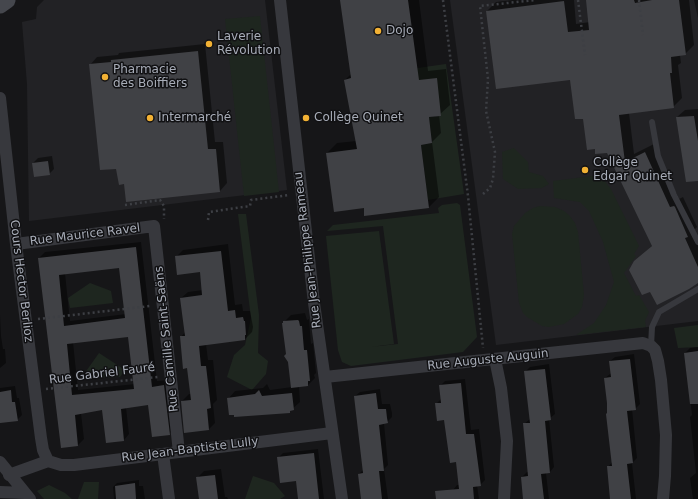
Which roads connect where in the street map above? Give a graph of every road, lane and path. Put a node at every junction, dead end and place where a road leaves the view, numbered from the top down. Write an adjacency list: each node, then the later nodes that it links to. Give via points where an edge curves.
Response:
1 (7, 0): 7 (street)
2 (280, 0): 12 (street, Rue Jean-Philippe Rameau)
3 (443, 0): 23 (path)
4 (535, 0): 13 (path, via 480,6 488,79 486,111 495,152 493,179 490,188)
5 (578, 0): 9 (path)
6 (639, 0): 8 (path)
7 (0, 5)
8 (643, 35)
9 (585, 55)
10 (0, 98): 18 (street, Cours Hector Berlioz)
11 (652, 122): 17 (lane, via 658,156)
12 (301, 194): 15 (path, via 251,200 250,206 209,212); 25 (street, Rue Jean-Philippe Rameau)
13 (483, 194)
14 (125, 205): 16 (path, via 160,200 164,206)
15 (208, 220)
16 (159, 226): 18 (street, Rue Maurice Ravel); 20 (street, Rue Camille Saint-Saëns)
17 (698, 242)
18 (16, 244): 21 (street, Cours Hector Berlioz)
19 (698, 289): 22 (lane, via 659,312 652,327)
20 (163, 305): 21 (path); 24 (street, Rue Camille Saint-Saëns)
21 (26, 321): 26 (street, Cours Hector Berlioz)
22 (651, 346): 23 (street, Rue Auguste Auguin, via 638,342); 38 (street, via 658,361 666,435)
23 (489, 360): 25 (street, Rue Auguste Auguin); 37 (street, via 500,388 507,441)
24 (171, 375): 26 (path, Rue Gabriel Fauré); 28 (street, Rue Camille Saint-Saëns)
25 (325, 377): 27 (street, Rue Jean-Philippe Rameau)
26 (35, 391): 31 (street, Cours Hector Berlioz, via 42,444)
27 (332, 433): 28 (street, Rue Jean-Baptiste Lully); 36 (street, Rue Jean-Philippe Rameau)
28 (179, 452): 29 (street, Rue Jean-Baptiste Lully)
29 (163, 454): 31 (street, Rue Jean-Baptiste Lully, via 74,465); 35 (street)
30 (0, 462): 32 (street)
31 (48, 462): 32 (street)
32 (10, 474): 34 (street)
33 (0, 492): 34 (street)
34 (27, 496)
35 (170, 499)
36 (342, 499)
37 (504, 499)
38 (663, 499)

